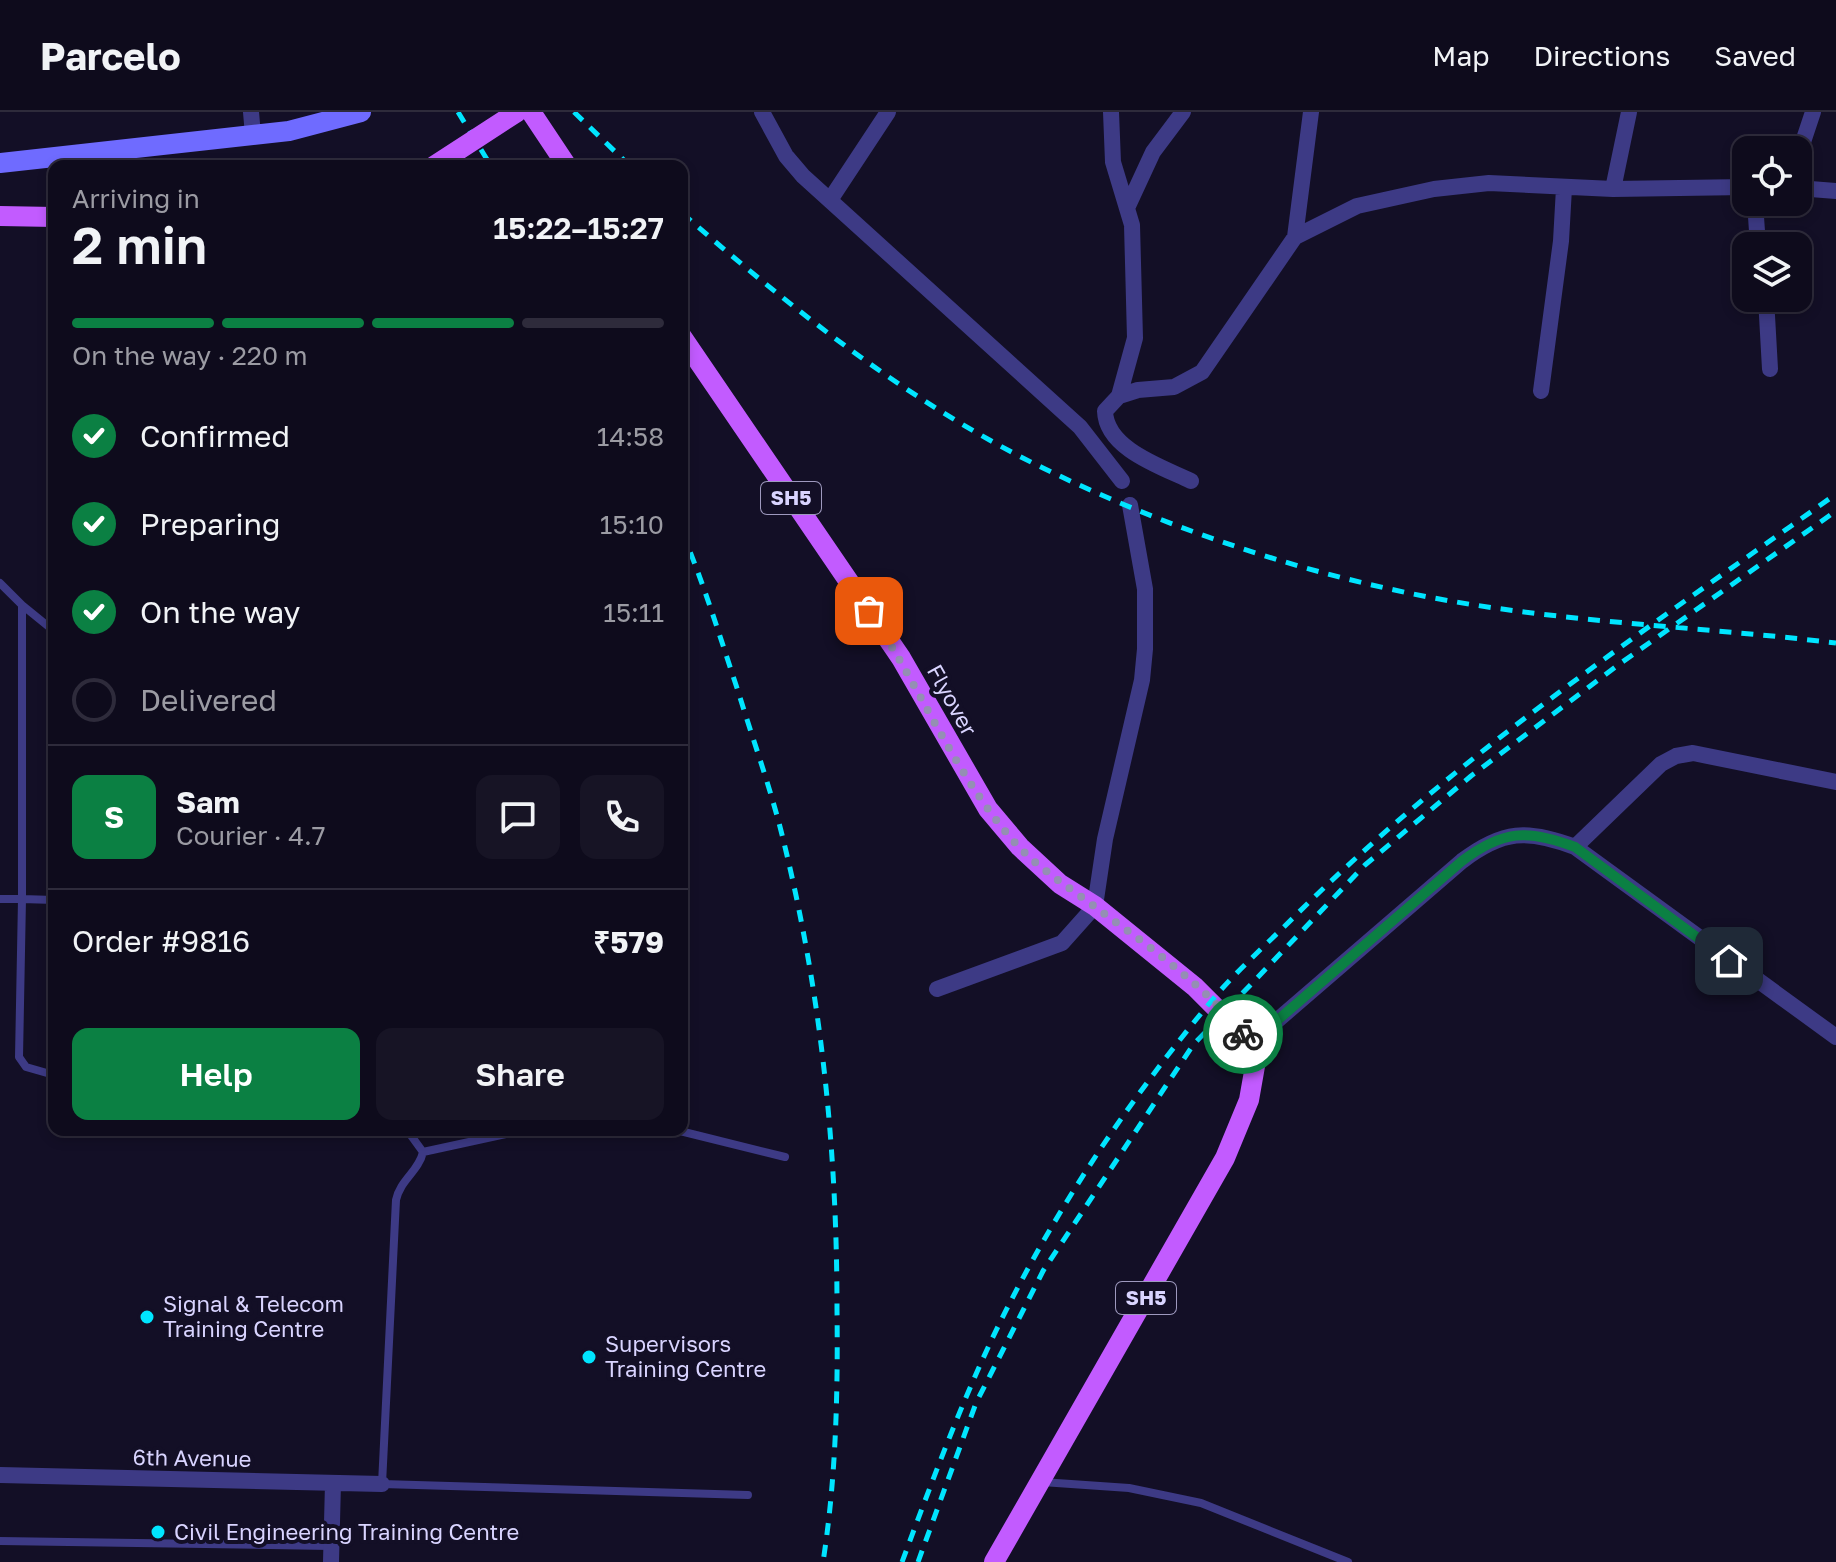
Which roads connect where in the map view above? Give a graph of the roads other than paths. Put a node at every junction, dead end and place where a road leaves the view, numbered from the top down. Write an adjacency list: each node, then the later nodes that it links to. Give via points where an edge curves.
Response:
1 (251, 112): 12 (street)
2 (361, 112): 12 (street)
3 (517, 112): 14 (main road, bridge)
4 (531, 112): 15 (main road)
5 (762, 112): 22 (street, via 786,156)
6 (888, 112): 22 (street)
7 (1111, 112): 23 (street, via 1113,162)
8 (1183, 112): 23 (street, via 1153,152)
9 (1311, 112): 26 (street)
10 (1629, 112): 19 (street)
11 (1813, 112): 13 (street)
12 (253, 135): 16 (street)
13 (1805, 136)
14 (443, 160)
15 (563, 160)
16 (0, 163)
17 (1732, 187): 19 (street)
18 (1564, 188): 19 (street); 26 (street, via 1489,183 1434,189 1357,206); 30 (street)
19 (1613, 189)
20 (1812, 189): 21 (street)
21 (1836, 191)
22 (830, 200): 32 (street, via 1080,427)
23 (1128, 206): 31 (street, via 1135,338)
24 (0, 216): 25 (main road)
25 (48, 217)
26 (1295, 237): 31 (street, via 1202,372 1174,387)
27 (1767, 312): 29 (street)
28 (688, 346): 43 (main road, Flyover / SH5, via 901,658 988,809 1050,875)
29 (1770, 369)
30 (1541, 391)
31 (1119, 396): 33 (street, via 1105,411 1112,432 1141,456)
32 (1122, 481)
33 (1191, 481)
34 (1130, 505): 43 (street, via 1145,589 1145,649)
35 (0, 583): 36 (lane)
36 (22, 605): 37 (lane); 41 (lane)
37 (48, 626)
38 (1836, 782): 39 (street, via 1693,753 1676,756 1661,764)
39 (1575, 847): 45 (street); 46 (street, via 1530,834 1486,843)
40 (0, 899): 41 (lane)
41 (22, 899): 42 (lane); 47 (lane, via 19,1057 26,1067)
42 (48, 900)
43 (1095, 906): 44 (street, via 1062,943); 46 (main road, SH5, via 1195,987)
44 (937, 989)
45 (1836, 1037)
46 (1251, 1043): 54 (main road, SH5, via 1253,1083 1236,1137)
47 (48, 1073)
48 (688, 1133): 52 (lane)
49 (411, 1136): 51 (lane)
50 (496, 1136): 51 (lane)
51 (423, 1152): 56 (lane, via 400,1184 396,1200)
52 (785, 1157)
53 (0, 1475): 55 (street, 6th Avenue)
54 (1042, 1482): 60 (main road, SH5); 61 (lane, via 1129,1488 1201,1503)
55 (333, 1483): 56 (street, 6th Avenue); 59 (street)
56 (382, 1484): 57 (lane)
57 (748, 1495)
58 (0, 1541): 59 (lane)
59 (331, 1554)
60 (994, 1562)
61 (1348, 1562)

